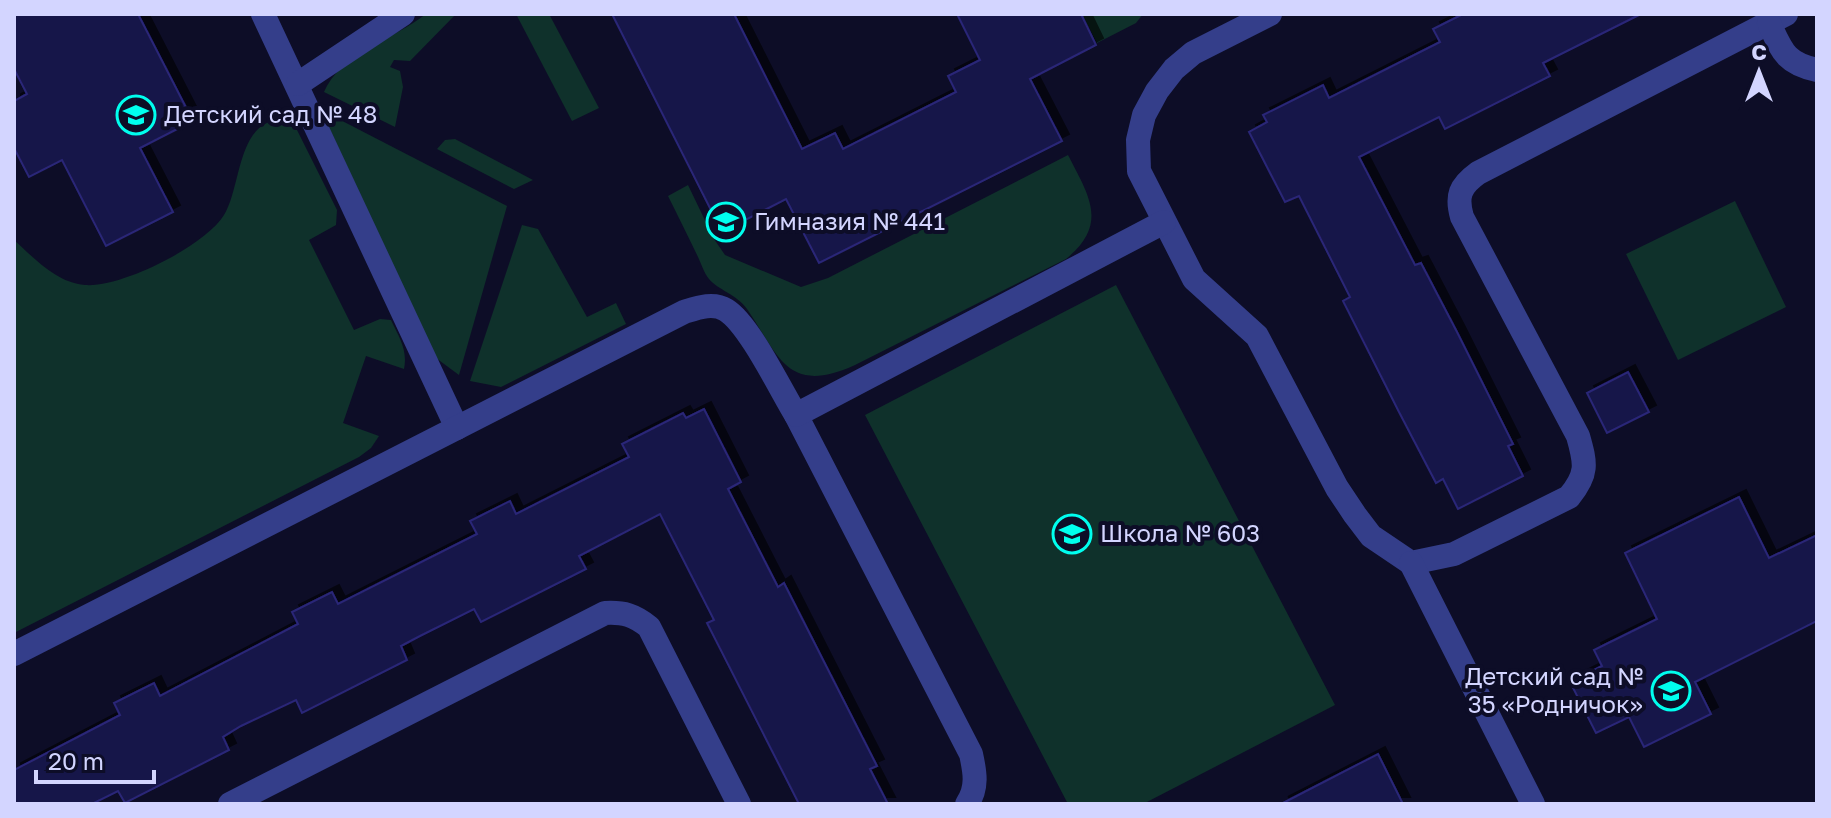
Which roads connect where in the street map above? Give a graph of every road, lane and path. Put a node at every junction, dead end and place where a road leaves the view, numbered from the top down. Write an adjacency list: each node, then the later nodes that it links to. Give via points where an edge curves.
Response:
1 (263, 14): 6 (lane)
2 (403, 14): 6 (lane)
3 (1270, 14): 7 (lane, via 1183,61 1144,115 1139,171)
4 (1777, 18): 5 (lane, via 1790,61); 10 (lane, via 1463,183 1457,200 1462,217 1578,436 1585,460 1582,481 1569,497 1454,554)
5 (1817, 70)
6 (298, 84): 9 (lane)
7 (1164, 222): 8 (lane); 10 (lane, via 1194,279 1257,336 1355,515 1371,536)
8 (796, 415): 9 (lane, via 741,323 724,308 705,305); 14 (lane, via 971,754 976,775)
9 (457, 428): 11 (lane)
10 (1411, 563): 15 (lane)
11 (14, 654)
12 (230, 804): 13 (lane, via 605,613 622,612 649,627)
13 (739, 804)
14 (967, 804)
15 (1533, 804)

